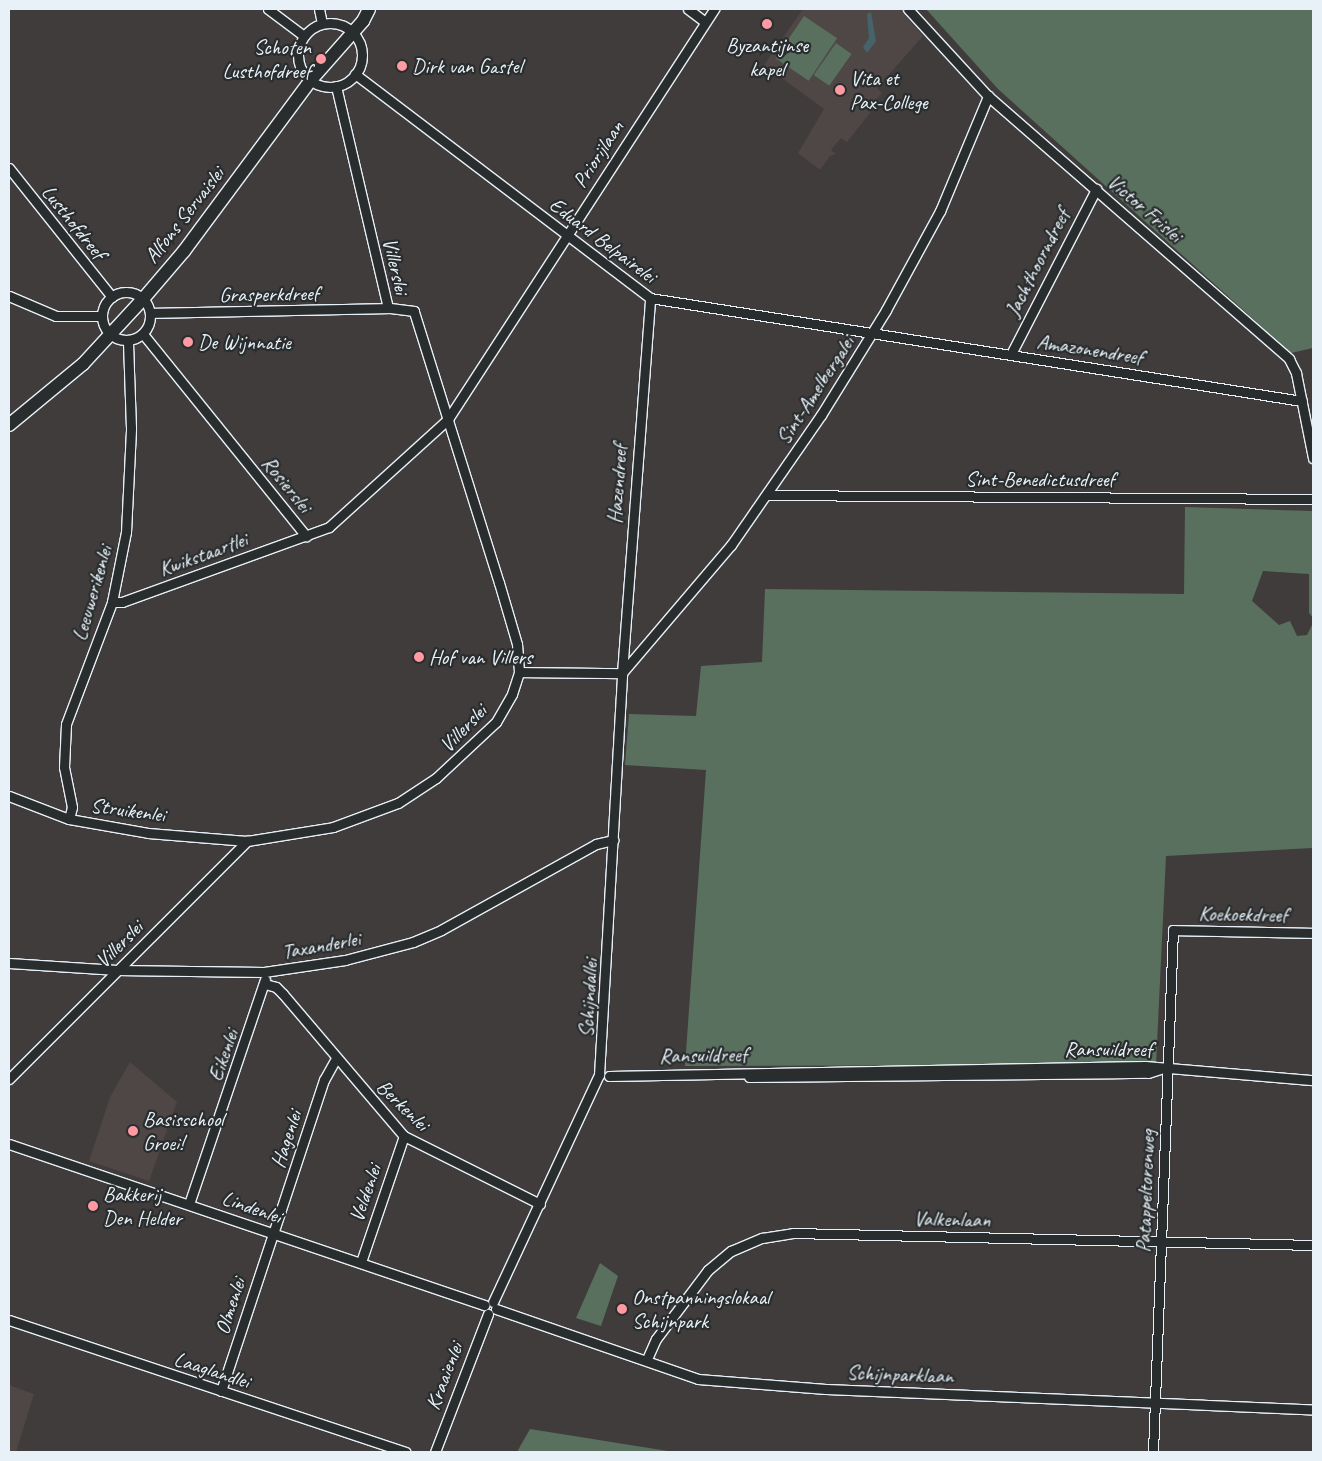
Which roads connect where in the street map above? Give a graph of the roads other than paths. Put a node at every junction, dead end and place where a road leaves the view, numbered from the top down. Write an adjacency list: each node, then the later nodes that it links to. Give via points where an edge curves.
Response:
1 (268, 9): 10 (street)
2 (319, 9): 8 (street)
3 (369, 9): 9 (street, Alfons Servaislei)
4 (688, 9): 7 (street)
5 (714, 9): 7 (street, Priorijlaan)
6 (908, 9): 14 (street, Victor Frislei)
7 (705, 22): 17 (street, Priorijlaan)
8 (322, 24): 9 (street, via 336,23); 10 (street)
9 (353, 33): 11 (street, via 362,53); 12 (street, Alfons Servaislei)
10 (304, 36): 12 (street, via 298,60)
11 (355, 74): 13 (street); 17 (street, Eduard Belpairelei)
12 (311, 80): 13 (street); 21 (street, Alfons Servaislei, via 184,251)
13 (336, 86): 22 (street, Villerslei)
14 (988, 96): 16 (street, Victor Frislei); 25 (street, Sint-Amelbergalei, via 940,211)
15 (9, 168): 19 (street, Lusthofdreef)
16 (1096, 189): 29 (street, Jachthoorndreef); 30 (street, Victor Frislei, via 1289,359)
17 (567, 234): 20 (street, Eduard Belpairelei); 31 (street, Priorijlaan)
18 (9, 296): 24 (street, via 56,316)
19 (112, 297): 21 (street, via 128,292); 24 (street)
20 (650, 298): 25 (street, Eduard Belpairelei); 39 (street, Hazendreef)
21 (143, 299): 23 (street); 26 (street, Alfons Servaislei)
22 (388, 308): 23 (street, Grasperkdreef); 31 (street, Villerslei, via 414,311)
23 (151, 313): 27 (street)
24 (102, 316): 26 (street)
25 (873, 333): 29 (street, Amazonendreef); 34 (street, Sint-Amelbergalei)
26 (110, 334): 28 (street); 32 (street, Alfons Servaislei, via 83,364)
27 (143, 334): 28 (street); 36 (street, Rosierslei)
28 (128, 341): 37 (street, Leeuwerikenlei, via 130,500 120,572)
29 (1011, 354): 30 (street, Amazonendreef)
30 (1302, 401): 33 (street, Victor Frislei)
31 (448, 419): 36 (street, Rosierslei, via 342,518); 38 (street, Villerslei, via 516,644)
32 (9, 425)
33 (1313, 458)
34 (767, 495): 35 (street, Sint-Benedictusdreef); 39 (street, Sint-Amelbergalei, via 697,586)
35 (1313, 498)
36 (306, 536): 37 (street, Kwikstaartlei, via 122,602)
37 (112, 602): 41 (street, Leeuwerikenlei, via 66,724 64,767 72,807)
38 (519, 672): 39 (street); 42 (street, Villerslei, via 512,694 496,722 436,778 398,803 333,827)
39 (622, 672): 43 (street, Schijndallei)
40 (9, 796): 41 (street, Struikenlei)
41 (69, 819): 42 (street, Struikenlei, via 130,830)
42 (247, 840): 47 (street, Villerslei)
43 (614, 840): 48 (street, Taxanderlei, via 596,844 471,915 413,942 346,960); 54 (street, Schijndallei)
44 (1173, 930): 45 (street, Koekoekdreef); 53 (street, Patappeltorenweg)
45 (1313, 933)
46 (9, 963): 47 (street, Taxanderlei)
47 (117, 970): 49 (street, Taxanderlei); 55 (street, Villerslei)
48 (276, 971): 49 (street, Taxanderlei); 51 (street)
49 (264, 972): 50 (street, Eikenlei)
50 (265, 984): 51 (street); 59 (street, Eikenlei)
51 (276, 987): 52 (street, Berkenlei)
52 (336, 1058): 57 (street, Berkenlei); 61 (street, Hagenlei, via 324,1080)
53 (1168, 1067): 54 (street, Ransuildreef); 56 (street, Ransuildreef); 62 (street, Patappeltorenweg)
54 (599, 1075): 60 (street, Schijndallei)
55 (9, 1079)
56 (1313, 1080)
57 (404, 1136): 60 (street, Berkenlei); 64 (street, Veldenlei)
58 (9, 1144): 59 (street, Lindenlei)
59 (189, 1204): 61 (street, Lindenlei)
60 (540, 1204): 65 (street, Schijndallei)
61 (273, 1233): 64 (street, Lindenlei); 68 (street, Olmenlei)
62 (1161, 1242): 63 (street, Valkenlaan); 67 (street, Valkenlaan, via 793,1234 762,1238 731,1251 708,1270 656,1339); 69 (street, Patappeltorenweg)
63 (1313, 1244)
64 (361, 1262): 65 (street, Lindenlei)
65 (490, 1307): 67 (street, Schijnparklaan); 72 (street, Kraaienlei)
66 (9, 1320): 68 (street, Laaglandlei)
67 (647, 1359): 69 (street, Schijnparklaan, via 698,1379 749,1384)
68 (220, 1391): 71 (street, Laaglandlei)
69 (1154, 1401): 70 (street, Schijnparklaan); 73 (street, Patappeltorenweg)
70 (1313, 1409)
71 (406, 1452)
72 (435, 1452)
73 (1153, 1452)

